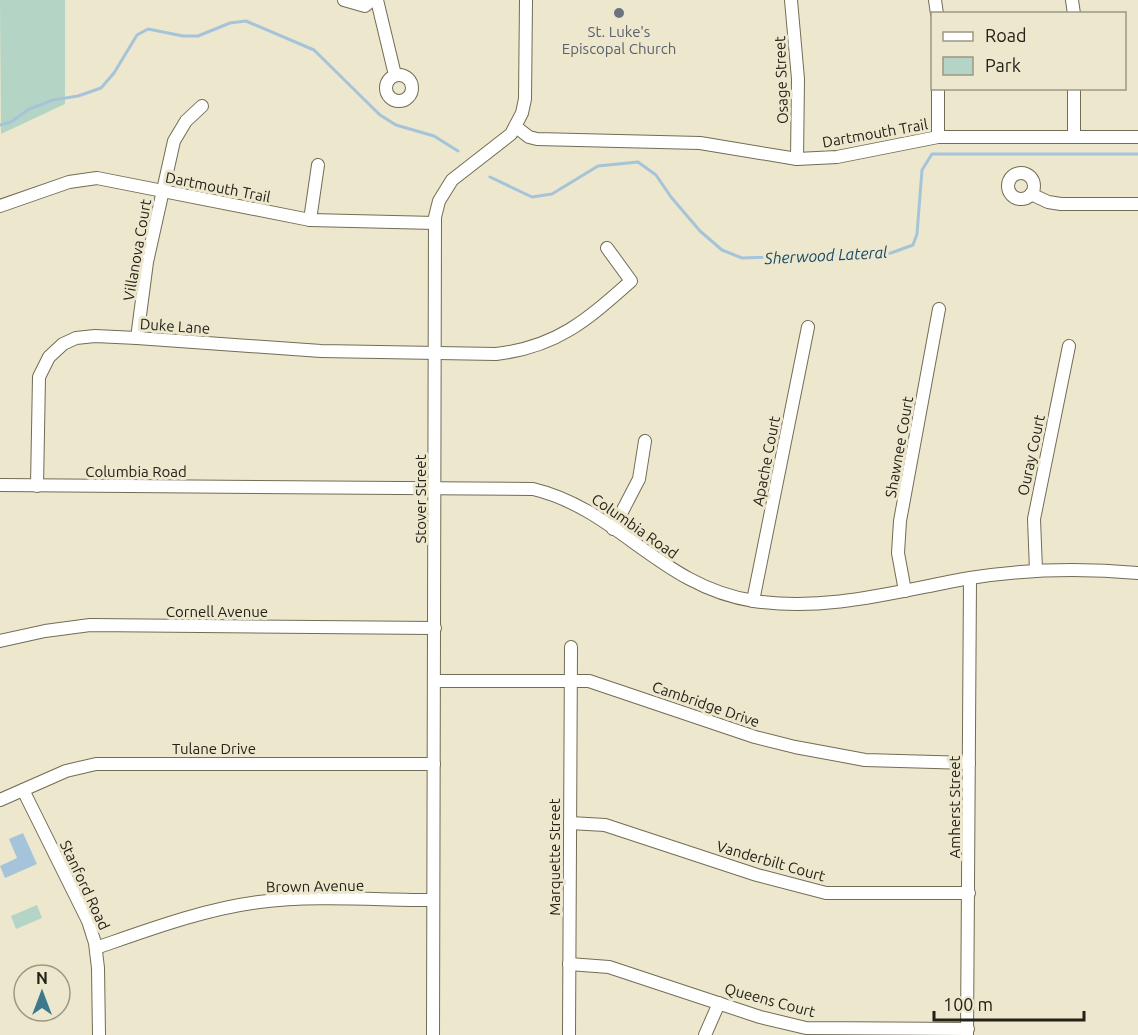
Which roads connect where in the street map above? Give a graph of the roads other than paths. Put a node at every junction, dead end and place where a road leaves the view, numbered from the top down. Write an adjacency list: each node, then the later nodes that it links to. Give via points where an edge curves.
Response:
1 (344, 0): 2 (street, via 365,6)
2 (372, 0)
3 (377, 0): 6 (street)
4 (526, 0): 10 (street, Stover Street, via 525,99)
5 (791, 0): 14 (street, Osage Street, via 798,79)
6 (395, 75)
7 (938, 90): 11 (street)
8 (1074, 90): 12 (street)
9 (202, 106): 16 (street, Villanova Court, via 174,141)
10 (516, 127): 14 (street, Dartmouth Trail, via 537,139 700,143); 21 (street, Stover Street, via 507,139 452,180 439,201)
11 (938, 137): 12 (street, Dartmouth Trail); 14 (street, Dartmouth Trail, via 837,156)
12 (1074, 137): 13 (street, Dartmouth Trail)
13 (1138, 137)
14 (797, 159)
15 (318, 165): 20 (street)
16 (162, 191): 19 (street, Dartmouth Trail, via 109,179 83,179); 20 (street, Dartmouth Trail); 25 (street, Villanova Court)
17 (1031, 194): 18 (street, via 1060,204)
18 (1138, 204)
19 (0, 206)
20 (310, 220): 21 (street, Dartmouth Trail)
21 (435, 223): 27 (street, Stover Street)
22 (608, 248): 27 (street, Duke Lane, via 631,281 570,331 547,343 515,352)
23 (939, 309): 36 (street, Shawnee Court, via 900,521 898,553)
24 (808, 327): 37 (street, Apache Court)
25 (137, 338): 27 (street, Duke Lane, via 321,351); 30 (street, Duke Lane, via 76,338 49,357 37,387)
26 (1069, 346): 33 (street, Ouray Court, via 1034,519)
27 (436, 353): 31 (street, Stover Street)
28 (645, 441): 32 (street, via 639,479)
29 (0, 485): 30 (street, Columbia Road)
30 (37, 486): 31 (street, Columbia Road)
31 (435, 487): 32 (street, Columbia Road, via 541,491 577,504); 38 (street, Stover Street)
32 (613, 529): 37 (street, Columbia Road, via 685,578)
33 (1036, 570): 34 (street, Columbia Road); 35 (street, Columbia Road)
34 (1138, 573)
35 (970, 579): 36 (street, Columbia Road); 43 (street, Amherst Street)
36 (905, 591): 37 (street, Columbia Road, via 816,605)
37 (753, 601)
38 (435, 628): 39 (street, Cornell Avenue, via 90,625); 42 (street, Stover Street)
39 (0, 641)
40 (571, 647): 41 (street, Marquette Street)
41 (570, 680): 42 (street, Cambridge Drive); 43 (street, Cambridge Drive, via 596,682 755,737 836,755 865,760); 47 (street, Marquette Street)
42 (435, 681): 44 (street, Stover Street)
43 (969, 763): 48 (street, Amherst Street)
44 (434, 764): 45 (street, Tulane Drive, via 112,763 78,767); 49 (street, Stover Street)
45 (23, 790): 46 (street, Tulane Drive); 50 (street, Stanford Road, via 88,921)
46 (0, 800)
47 (570, 823): 48 (street, Vanderbilt Court, via 615,827 757,875 826,893); 51 (street, Marquette Street)
48 (969, 893): 53 (street, Amherst Street)
49 (434, 900): 50 (street, Brown Avenue, via 304,899 258,903 153,929); 55 (street, Stover Street)
50 (96, 948): 54 (street, Stanford Road)
51 (569, 964): 52 (street, Queens Court, via 609,967); 56 (street, Marquette Street)
52 (719, 1003): 53 (street, Queens Court, via 806,1028); 57 (street)
53 (968, 1032)
54 (99, 1035)
55 (433, 1035)
56 (569, 1035)
57 (705, 1035)

